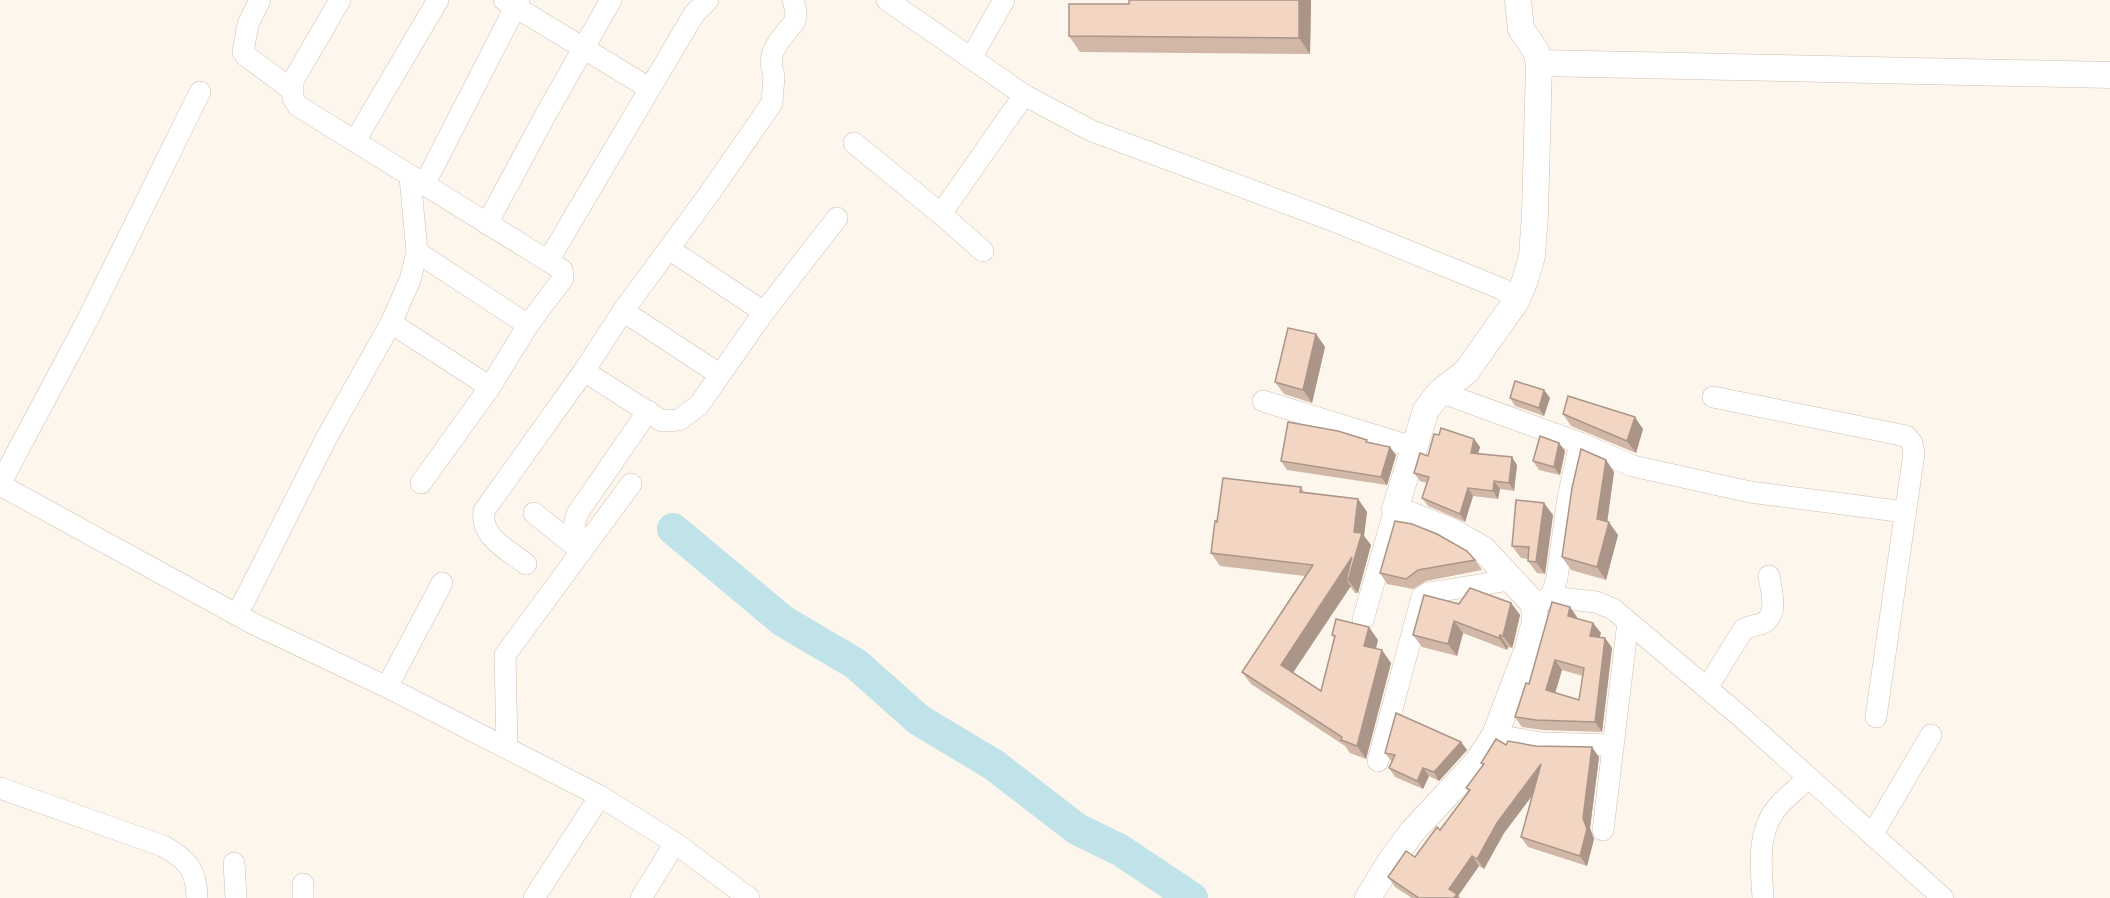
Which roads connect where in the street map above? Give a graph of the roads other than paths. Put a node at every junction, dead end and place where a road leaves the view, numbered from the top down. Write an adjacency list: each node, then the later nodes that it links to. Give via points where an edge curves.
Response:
1 (260, 0): 16 (street, via 248,24 243,52)
2 (340, 0): 16 (street, via 296,74)
3 (438, 0): 19 (street)
4 (612, 0): 11 (street)
5 (708, 0): 15 (street, via 694,14)
6 (793, 0): 25 (street, via 795,21 776,46 771,62 772,103)
7 (887, 0): 12 (street)
8 (1004, 0): 12 (street)
9 (1518, 0): 13 (street, via 1521,29)
10 (513, 2): 11 (street); 21 (street)
11 (583, 48): 15 (street); 24 (street)
12 (971, 58): 18 (street)
13 (1539, 63): 14 (street); 29 (street, via 1533,246)
14 (2110, 75)
15 (649, 88): 28 (street)
16 (292, 90): 19 (street, via 298,106)
17 (200, 92): 45 (street, via 88,319)
18 (1024, 96): 22 (street); 29 (street, via 1092,131 1339,222 1502,289)
19 (355, 141): 21 (street)
20 (854, 144): 22 (street)
21 (417, 181): 24 (street); 26 (street)
22 (941, 214): 27 (street)
23 (837, 218): 31 (street)
24 (488, 224): 28 (street)
25 (669, 249): 30 (street); 31 (street)
26 (417, 252): 32 (street); 33 (street)
27 (983, 252)
28 (548, 261): 33 (street, via 560,268 563,278)
29 (1517, 300): 37 (street, via 1466,372)
30 (623, 311): 34 (street); 35 (street)
31 (764, 312): 35 (street)
32 (392, 323): 36 (street); 55 (street, via 317,456)
33 (528, 325): 36 (street)
34 (584, 371): 40 (street); 50 (street, via 484,512 487,532)
35 (719, 374): 40 (street, via 699,405 679,420 662,421)
36 (490, 387): 43 (street)
37 (1440, 392): 41 (street); 42 (street, via 1426,410)
38 (1713, 397): 47 (street, via 1906,436 1914,453)
39 (1263, 401): 42 (street)
40 (648, 411): 49 (street, via 577,514 573,530)
41 (1580, 443): 47 (street, via 1633,466 1717,486); 54 (street, via 1557,578)
42 (1413, 447): 46 (street)
43 (421, 483)
44 (631, 484): 49 (street)
45 (0, 485): 55 (street)
46 (1395, 509): 52 (street, via 1464,537 1483,549); 56 (street)
47 (1905, 512): 60 (street)
48 (534, 513): 49 (street)
49 (584, 547): 64 (street, via 505,655)
50 (526, 564)
51 (1769, 576): 59 (street, via 1773,603 1770,616 1762,624 1743,630)
52 (1510, 580): 54 (street); 65 (street, via 1422,597)
53 (441, 583): 58 (street)
54 (1543, 601): 57 (street, via 1605,604); 61 (street)
55 (237, 615): 58 (street)
56 (1363, 620)
57 (1628, 622): 59 (street); 63 (street)
58 (387, 687): 64 (street)
59 (1707, 688): 66 (street)
60 (1876, 717)
61 (1495, 735): 63 (street, via 1542,743); 78 (street, via 1478,760 1412,832)
62 (1931, 735): 70 (street)
63 (1613, 745): 69 (street)
64 (507, 748): 68 (street)
65 (1378, 761)
66 (1808, 778): 70 (street); 79 (street, via 1779,805 1762,839)
67 (0, 788): 73 (street, via 163,846 179,855 194,873)
68 (600, 796): 71 (street); 75 (street)
69 (1603, 830)
70 (1872, 836): 80 (street)
71 (675, 843): 76 (street); 77 (street)
72 (234, 863): 74 (street)
73 (197, 898)
74 (236, 898)
75 (534, 898)
76 (641, 898)
77 (749, 898)
78 (1368, 898)
79 (1763, 898)
80 (1943, 898)

